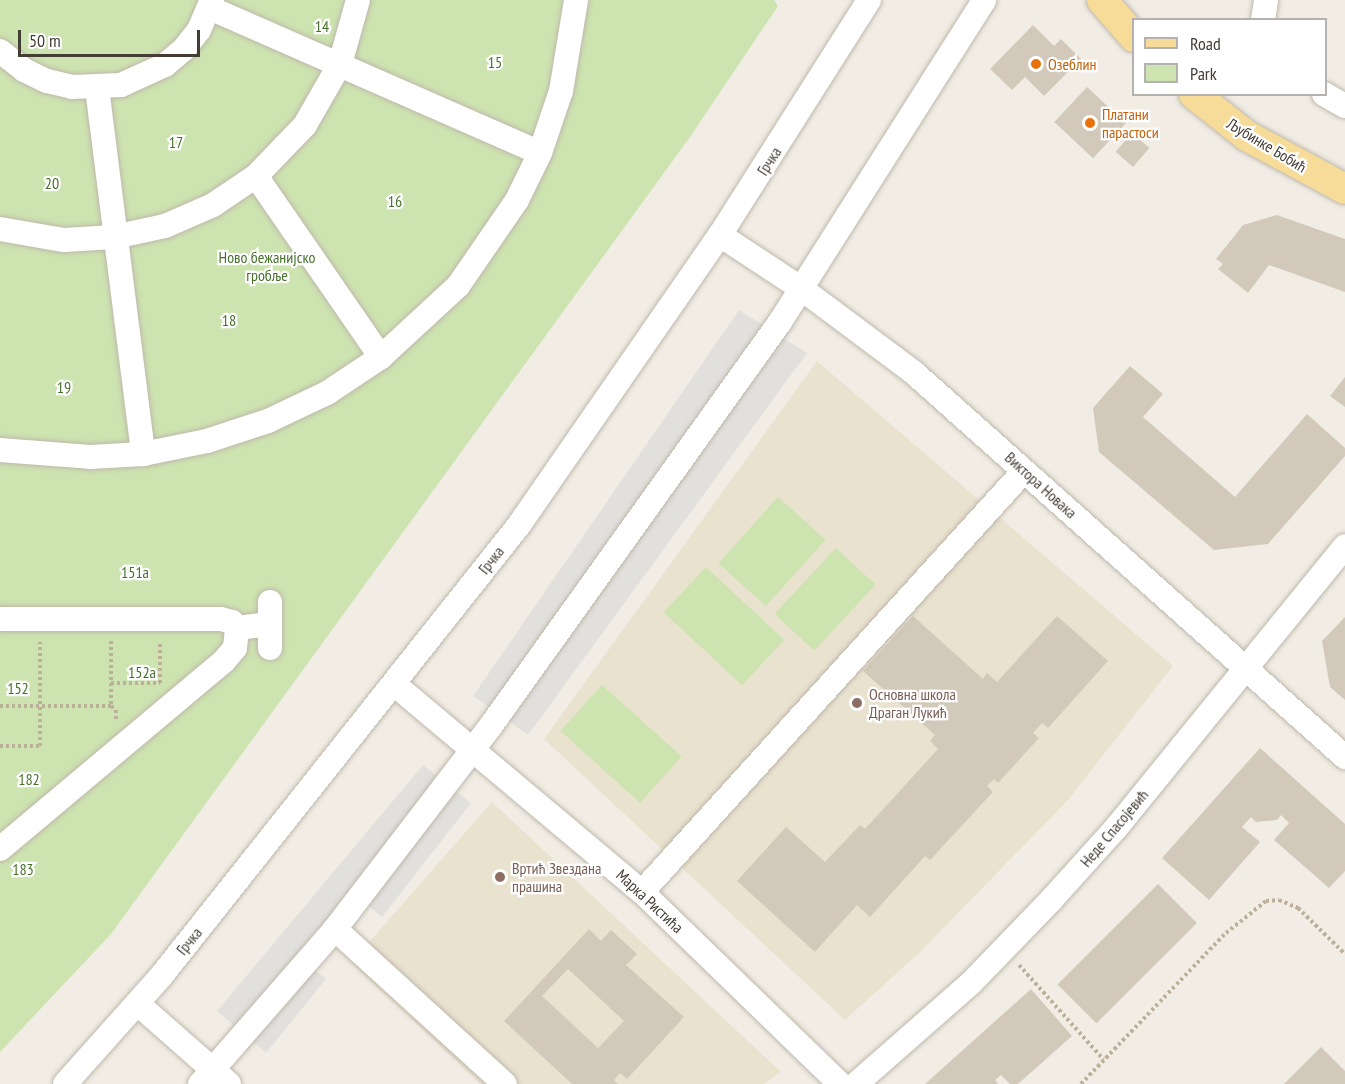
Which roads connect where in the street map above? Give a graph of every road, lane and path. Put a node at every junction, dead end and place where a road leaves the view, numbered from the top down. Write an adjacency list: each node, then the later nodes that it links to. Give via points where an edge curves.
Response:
1 (358, 0): 11 (street)
2 (576, 0): 16 (street, via 561,92)
3 (869, 0): 20 (street, Грчка)
4 (984, 0): 22 (street)
5 (1102, 0): 9 (main road)
6 (1266, 0): 8 (street)
7 (211, 4): 11 (street); 12 (street, via 199,30 165,65 144,77)
8 (1263, 18)
9 (1132, 34)
10 (0, 51): 12 (street, via 24,70 47,81)
11 (340, 64): 16 (street); 17 (street, via 305,125)
12 (97, 88): 21 (street)
13 (1197, 96): 18 (main road, Љубинке Бобић, via 1247,136)
14 (1327, 96): 15 (street)
15 (1345, 106)
16 (540, 153): 23 (street, via 490,245 428,316)
17 (256, 176): 21 (street, via 213,205 165,226); 23 (street)
18 (1345, 189)
19 (0, 230): 21 (street, via 64,240)
20 (720, 235): 22 (street, Виктора Новака); 36 (street, Грчка, via 519,525)
21 (114, 237): 25 (street)
22 (802, 289): 26 (street, Виктора Новака, via 913,372); 40 (street)
23 (381, 357): 25 (street, via 327,393 268,421 207,441)
24 (0, 450): 25 (street, via 90,457)
25 (143, 454)
26 (1024, 471): 34 (street, Виктора Новака); 43 (street)
27 (1345, 546): 34 (street, Неде Спасојевић)
28 (0, 618): 29 (street)
29 (40, 618): 30 (street); 38 (path)
30 (111, 619): 31 (street); 35 (path)
31 (160, 619): 33 (street, via 221,619); 35 (path, via 160,683)
32 (270, 624): 33 (street)
33 (237, 628): 42 (street, via 235,648 225,661)
34 (1247, 670): 41 (street, Виктора Новака); 45 (street, Неде Спасојевић, via 1116,828)
35 (111, 683): 38 (path, via 111,706)
36 (394, 684): 40 (street, Марка Ристића); 47 (street, Грчка)
37 (0, 706): 38 (path)
38 (40, 706): 39 (path, via 40,746)
39 (0, 746)
40 (474, 748): 43 (street, Марка Ристића); 44 (street)
41 (1345, 757)
42 (0, 849)
43 (642, 892): 52 (street, Марка Ристића)
44 (335, 929): 49 (street); 51 (street)
45 (1005, 949): 48 (path); 53 (street, Неде Спасојевић)
46 (1345, 954): 48 (path, via 1298,908 1279,900 1266,901 1226,933)
47 (138, 1004): 49 (street); 50 (street, Грчка)
48 (1104, 1060): 54 (path)
49 (214, 1079)
50 (65, 1084)
51 (505, 1084)
52 (840, 1084)
53 (856, 1084)
54 (1081, 1084)

